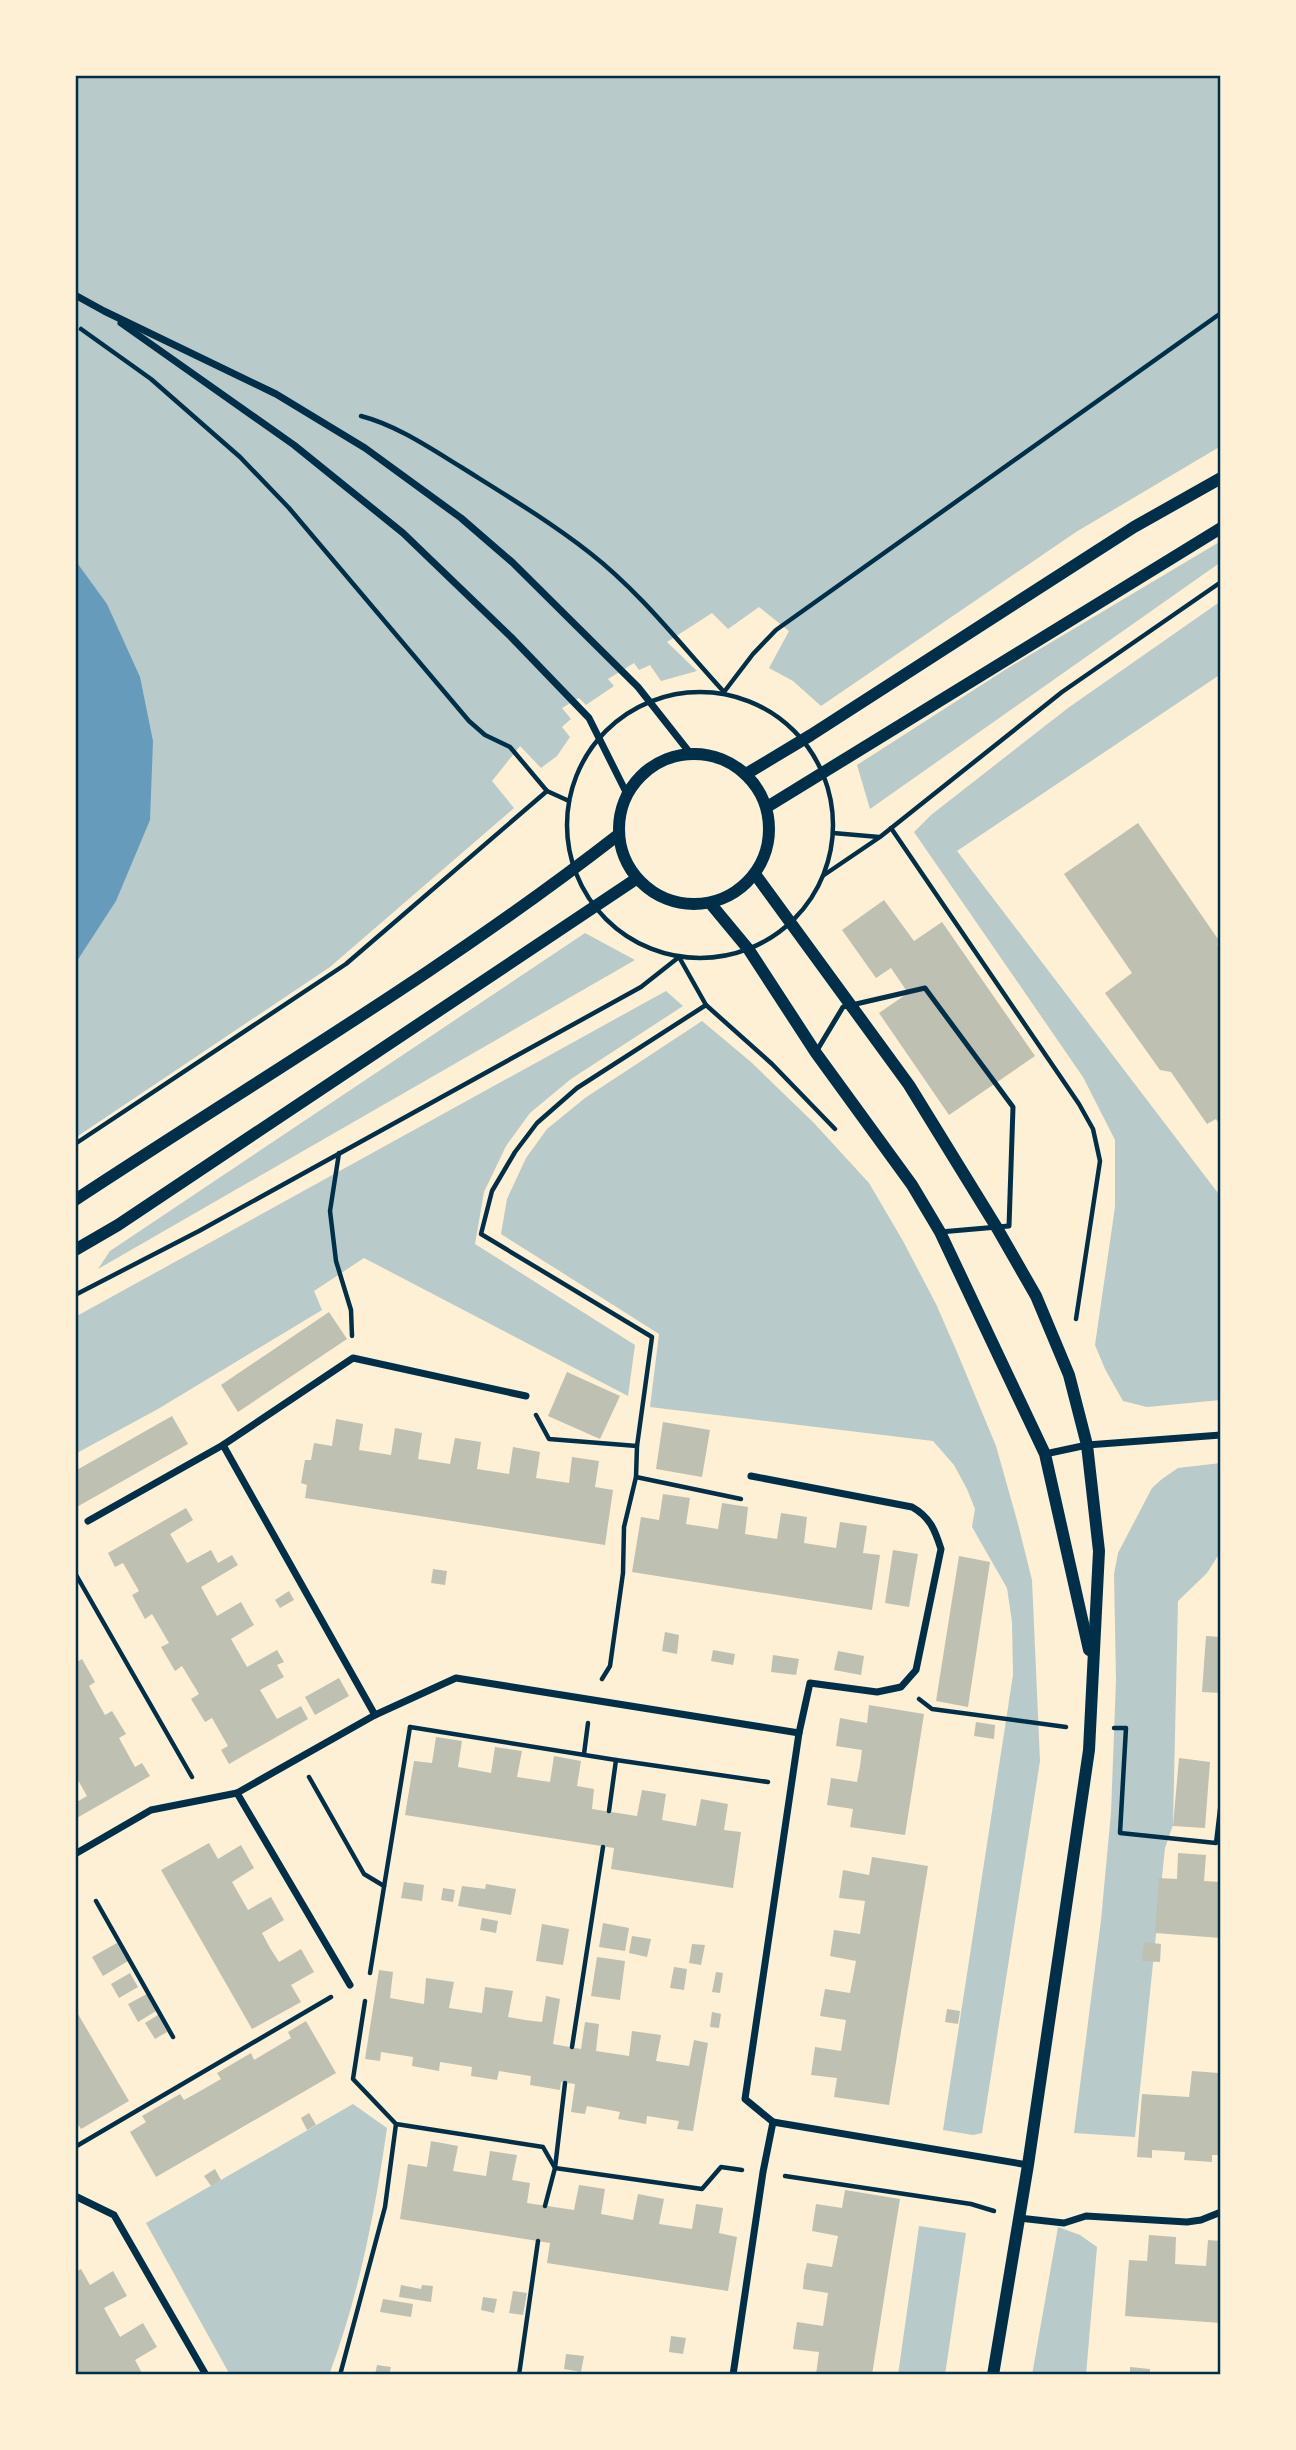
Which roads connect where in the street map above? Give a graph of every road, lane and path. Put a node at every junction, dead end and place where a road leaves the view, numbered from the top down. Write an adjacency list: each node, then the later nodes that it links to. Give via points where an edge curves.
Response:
1 (75, 295): 2 (street)
2 (104, 311): 10 (street, via 276,394 365,448 461,518 512,562); 11 (street, via 294,446 403,533 589,718)
3 (1221, 313): 9 (path, via 776,631)
4 (75, 324): 16 (path, via 151,379 240,457 289,508 469,721 510,747)
5 (352, 413): 9 (path, via 378,420 441,455 591,554)
6 (1221, 478): 12 (street, via 1134,527)
7 (1221, 528): 14 (street)
8 (1221, 582): 22 (path, via 1062,692)
9 (724, 692): 10 (path, via 679,694); 12 (path, via 782,720)
10 (652, 703): 11 (path); 13 (street)
11 (600, 737): 17 (street); 18 (path, via 580,767)
12 (803, 740): 14 (path); 15 (street)
13 (690, 753): 15 (street, via 730,762); 17 (street, via 665,759 643,773)
14 (822, 772): 19 (street); 20 (path, via 832,802)
15 (746, 774): 19 (street)
16 (547, 791): 18 (path); 36 (path, via 346,964)
17 (627, 794): 21 (street)
18 (569, 801): 23 (path, via 567,835)
19 (767, 807): 24 (street, via 770,831)
20 (833, 833): 22 (path); 25 (path)
21 (618, 835): 23 (street); 26 (street)
22 (880, 837): 25 (path)
23 (574, 869): 28 (path); 38 (street, via 356,1020)
24 (755, 874): 27 (street, via 736,893); 29 (street)
25 (823, 875): 29 (path, via 810,901)
26 (636, 879): 27 (street, via 670,901); 28 (street)
27 (710, 903): 30 (street)
28 (595, 908): 31 (path, via 618,931 647,948); 41 (street)
29 (790, 924): 30 (path); 33 (street)
30 (748, 950): 31 (path, via 714,958); 34 (street)
31 (679, 957): 32 (path); 37 (path, via 641,986)
32 (706, 1005): 35 (path); 47 (path, via 577,1087 537,1123 492,1191 481,1234 652,1336)
33 (852, 1005): 34 (lane, via 844,1007); 39 (street, via 909,1085); 39 (lane, via 925,988 1013,1107 1009,1227)
34 (816, 1052): 40 (street, via 912,1185)
35 (839, 1132)
36 (75, 1144)
37 (339, 1153): 42 (path); 43 (path, via 330,1211 336,1261 351,1310)
38 (75, 1200)
39 (997, 1228): 40 (lane); 48 (street, via 1036,1296 1069,1375)
40 (940, 1232): 49 (street)
41 (75, 1250)
42 (75, 1295)
43 (353, 1358): 44 (street); 46 (street)
44 (526, 1396): 47 (path, via 549,1439)
45 (1221, 1435): 48 (street)
46 (223, 1445): 52 (street); 56 (street)
47 (637, 1446): 51 (path)
48 (1087, 1446): 49 (street); 54 (street, via 1099,1551)
49 (1045, 1454): 54 (street)
50 (751, 1476): 51 (path, via 748,1501); 58 (street, via 912,1507 926,1515 941,1549 916,1670 901,1687 877,1692 810,1683)
51 (636, 1477): 55 (path, via 624,1527 623,1573 610,1666)
52 (88, 1521)
53 (75, 1573): 64 (path)
54 (1093, 1668): 78 (street, via 1089,1750)
55 (591, 1698): 56 (street, via 456,1678); 58 (street); 59 (path)
56 (375, 1715): 57 (path); 60 (street)
57 (410, 1727): 59 (path); 68 (path)
58 (799, 1733): 62 (street)
59 (584, 1754): 61 (path)
60 (299, 1759): 63 (street); 68 (path, via 364,1874)
61 (616, 1760): 62 (path); 65 (path)
62 (791, 1786): 75 (street, via 745,2099)
63 (237, 1793): 64 (street); 71 (street)
64 (204, 1799): 67 (street, via 150,1810)
65 (609, 1811)
66 (603, 1847): 73 (path)
67 (75, 1854)
68 (384, 1886): 70 (path)
69 (96, 1901): 72 (path)
70 (369, 1976): 71 (path); 76 (path, via 353,2078)
71 (350, 1985): 77 (path)
72 (173, 2037)
73 (572, 2048)
74 (565, 2083): 79 (path)
75 (773, 2122): 78 (street); 80 (street)
76 (396, 2124): 79 (path, via 543,2147); 87 (path, via 385,2207)
77 (75, 2147)
78 (1028, 2165): 84 (street)
79 (555, 2168): 80 (path, via 702,2189 721,2167); 82 (path)
80 (763, 2172): 84 (path, via 971,2204); 89 (street)
81 (75, 2196): 86 (street, via 114,2215)
82 (545, 2206)
83 (1221, 2212): 84 (street, via 1187,2222 1086,2217 1064,2223)
84 (1019, 2218): 90 (street)
85 (538, 2241): 88 (path)
86 (206, 2375)
87 (340, 2375)
88 (519, 2375)
89 (733, 2375)
90 (993, 2375)

